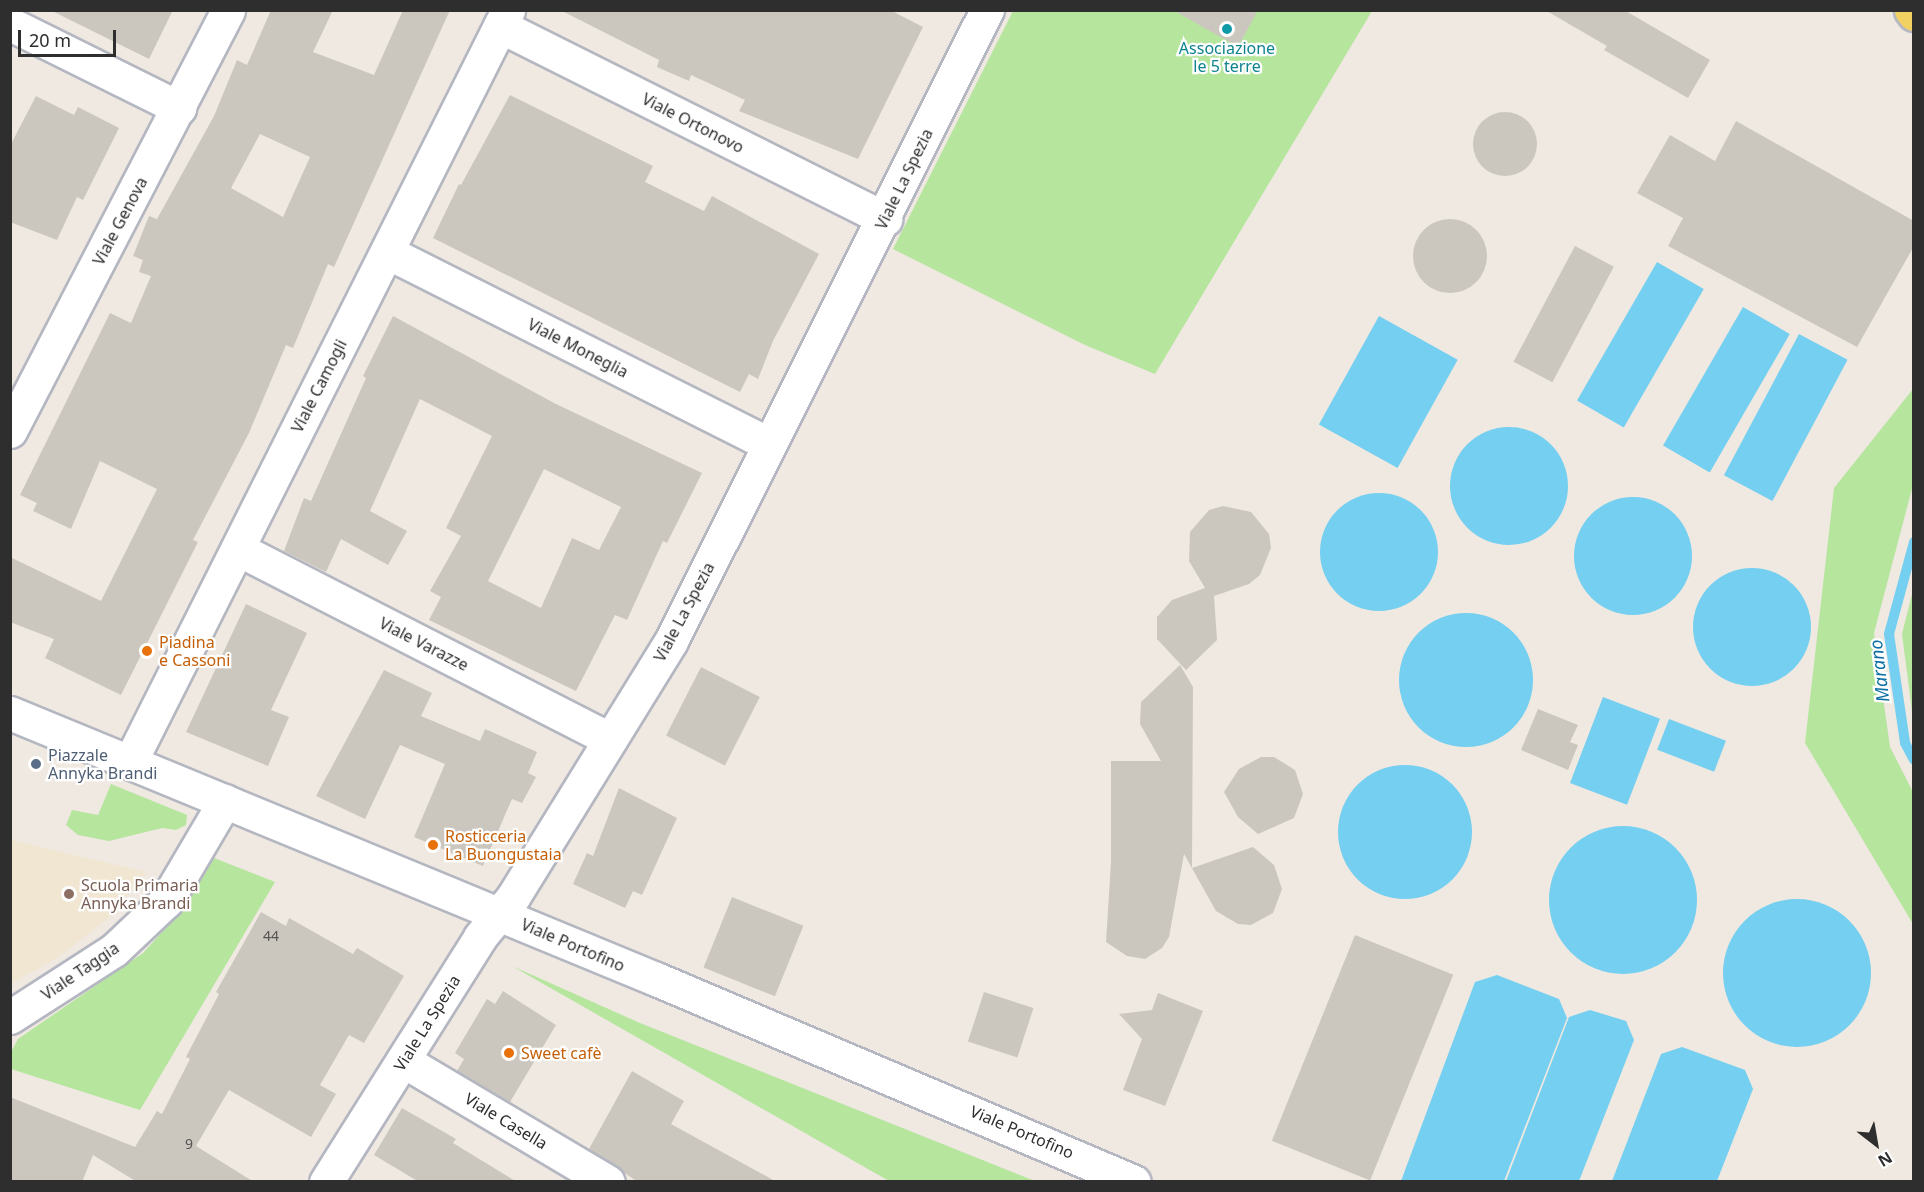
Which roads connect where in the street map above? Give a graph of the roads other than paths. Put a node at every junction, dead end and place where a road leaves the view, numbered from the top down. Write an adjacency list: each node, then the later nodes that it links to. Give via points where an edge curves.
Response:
1 (228, 10): 7 (street, Viale Genova)
2 (987, 10): 8 (street, Viale La Spezia)
3 (1911, 10): 4 (main road)
4 (1914, 14)
5 (504, 18): 8 (street, Viale Ortonovo); 9 (street, Viale Camogli)
6 (10, 24): 7 (street)
7 (179, 108): 10 (street, Viale Genova)
8 (885, 219): 11 (street, Viale La Spezia)
9 (387, 252): 11 (street, Viale Moneglia); 12 (street, Viale Camogli)
10 (10, 431)
11 (769, 444): 14 (street, Viale La Spezia, via 670,641)
12 (238, 549): 14 (street, Viale Varazze); 15 (street, Viale Camogli)
13 (10, 713): 15 (street, Viale Portofino)
14 (610, 739): 17 (street, Viale La Spezia)
15 (130, 762): 16 (street, Viale Portofino)
16 (225, 801): 17 (street, Viale Portofino); 18 (street, Viale Taggia, via 166,901 114,950)
17 (500, 914): 19 (street, Viale La Spezia, via 480,936); 22 (street, Viale Portofino)
18 (10, 1017)
19 (404, 1061): 20 (street, Viale La Spezia); 21 (street, Viale Casella)
20 (326, 1182)
21 (608, 1182)
22 (1134, 1182)

